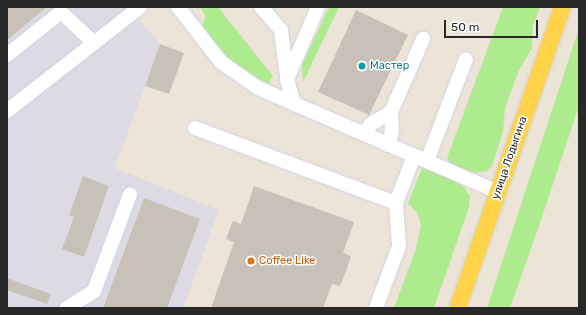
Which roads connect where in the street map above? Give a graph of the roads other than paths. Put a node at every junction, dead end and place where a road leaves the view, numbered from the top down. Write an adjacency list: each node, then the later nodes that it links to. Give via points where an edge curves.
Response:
1 (140, 7): 7 (lane)
2 (178, 7): 11 (lane, via 221,62 258,88)
3 (261, 7): 10 (lane, via 281,30)
4 (318, 7): 10 (lane)
5 (562, 7): 18 (main road, улица Лодыгина)
6 (423, 39): 13 (lane)
7 (93, 42): 8 (lane, via 61,12); 12 (lane)
8 (7, 55)
9 (466, 59): 17 (lane)
10 (287, 79): 11 (lane)
11 (294, 104): 15 (lane)
12 (7, 112)
13 (391, 112): 15 (lane, via 371,124); 16 (lane, via 392,132)
14 (195, 128): 20 (lane)
15 (364, 134): 16 (lane)
16 (388, 145): 17 (lane)
17 (420, 158): 18 (lane); 20 (lane)
18 (498, 192): 23 (main road, улица Лодыгина)
19 (130, 194): 21 (lane, via 94,291)
20 (396, 202): 22 (lane, via 399,246)
21 (67, 308)
22 (376, 308)
23 (457, 308)

